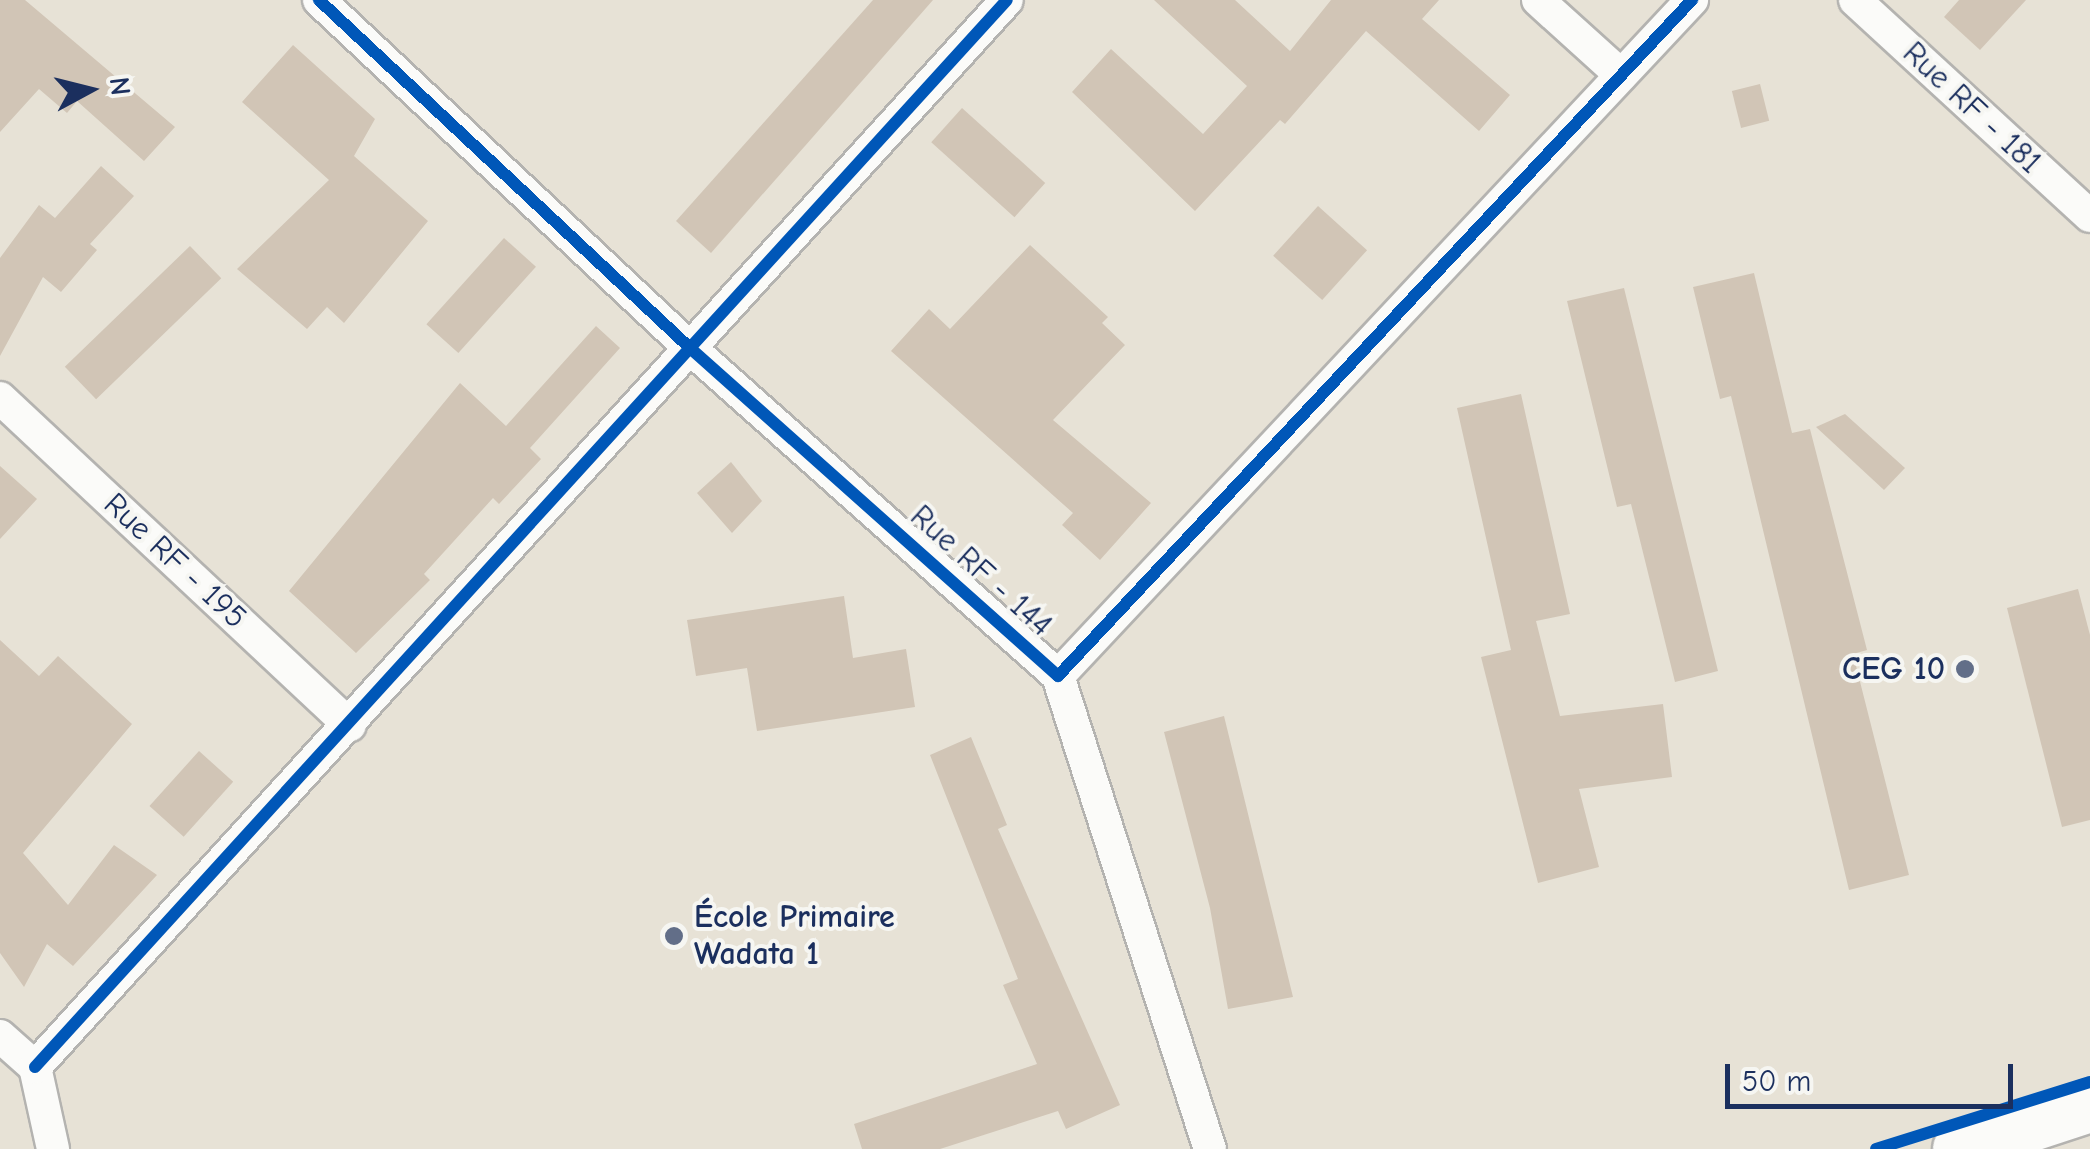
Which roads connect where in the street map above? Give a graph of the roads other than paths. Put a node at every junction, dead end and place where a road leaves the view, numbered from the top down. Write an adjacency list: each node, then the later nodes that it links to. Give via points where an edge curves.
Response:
1 (319, 0): 8 (street, Rue RF - 144)
2 (1007, 0): 8 (street)
3 (1538, 0): 6 (street)
4 (1692, 0): 6 (street, Rue RF - 144)
5 (1855, 0): 7 (street, Rue RF - 181)
6 (1621, 75): 10 (street, Rue RF - 144)
7 (2090, 216)
8 (690, 348): 10 (street, Rue RF - 144); 11 (street)
9 (0, 398): 11 (street, Rue RF - 195)
10 (1058, 676): 16 (street)
11 (350, 725): 13 (street)
12 (0, 1036): 13 (street)
13 (36, 1067): 15 (street)
14 (2090, 1106): 17 (main road)
15 (54, 1149)
16 (1210, 1149)
17 (1960, 1149)

